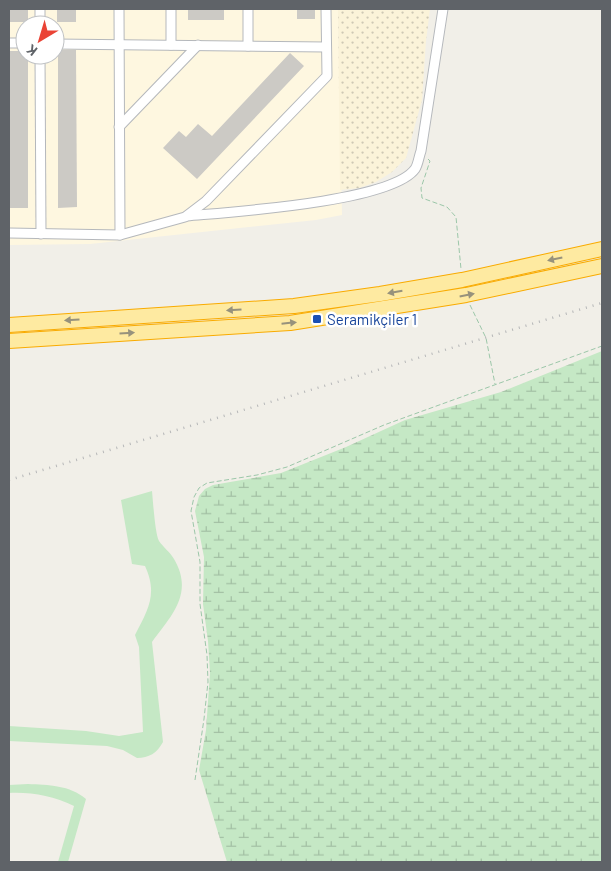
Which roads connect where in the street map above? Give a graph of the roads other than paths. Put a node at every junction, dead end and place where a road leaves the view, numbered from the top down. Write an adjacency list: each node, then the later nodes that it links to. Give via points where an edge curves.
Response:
1 (118, 9): 7 (street)
2 (171, 9): 8 (street)
3 (248, 9): 10 (street)
4 (326, 9): 11 (street)
5 (443, 9): 14 (street, via 421,151 415,169 398,183 308,204)
6 (65, 44): 7 (street)
7 (119, 44): 8 (street); 13 (street)
8 (172, 45): 9 (street)
9 (198, 45): 10 (street); 13 (street)
10 (248, 46): 11 (street)
11 (326, 47): 14 (street, via 326,76 206,201)
12 (40, 65): 16 (street)
13 (119, 127): 17 (street)
14 (186, 216): 17 (street)
15 (9, 233): 16 (street)
16 (41, 234): 17 (street)
17 (120, 234)
18 (602, 249): 20 (highway, one-way to 20, via 462,280 294,306)
19 (602, 266): 21 (highway, one-way to 19, via 290,323 466,295)
20 (9, 325)
21 (9, 341)

